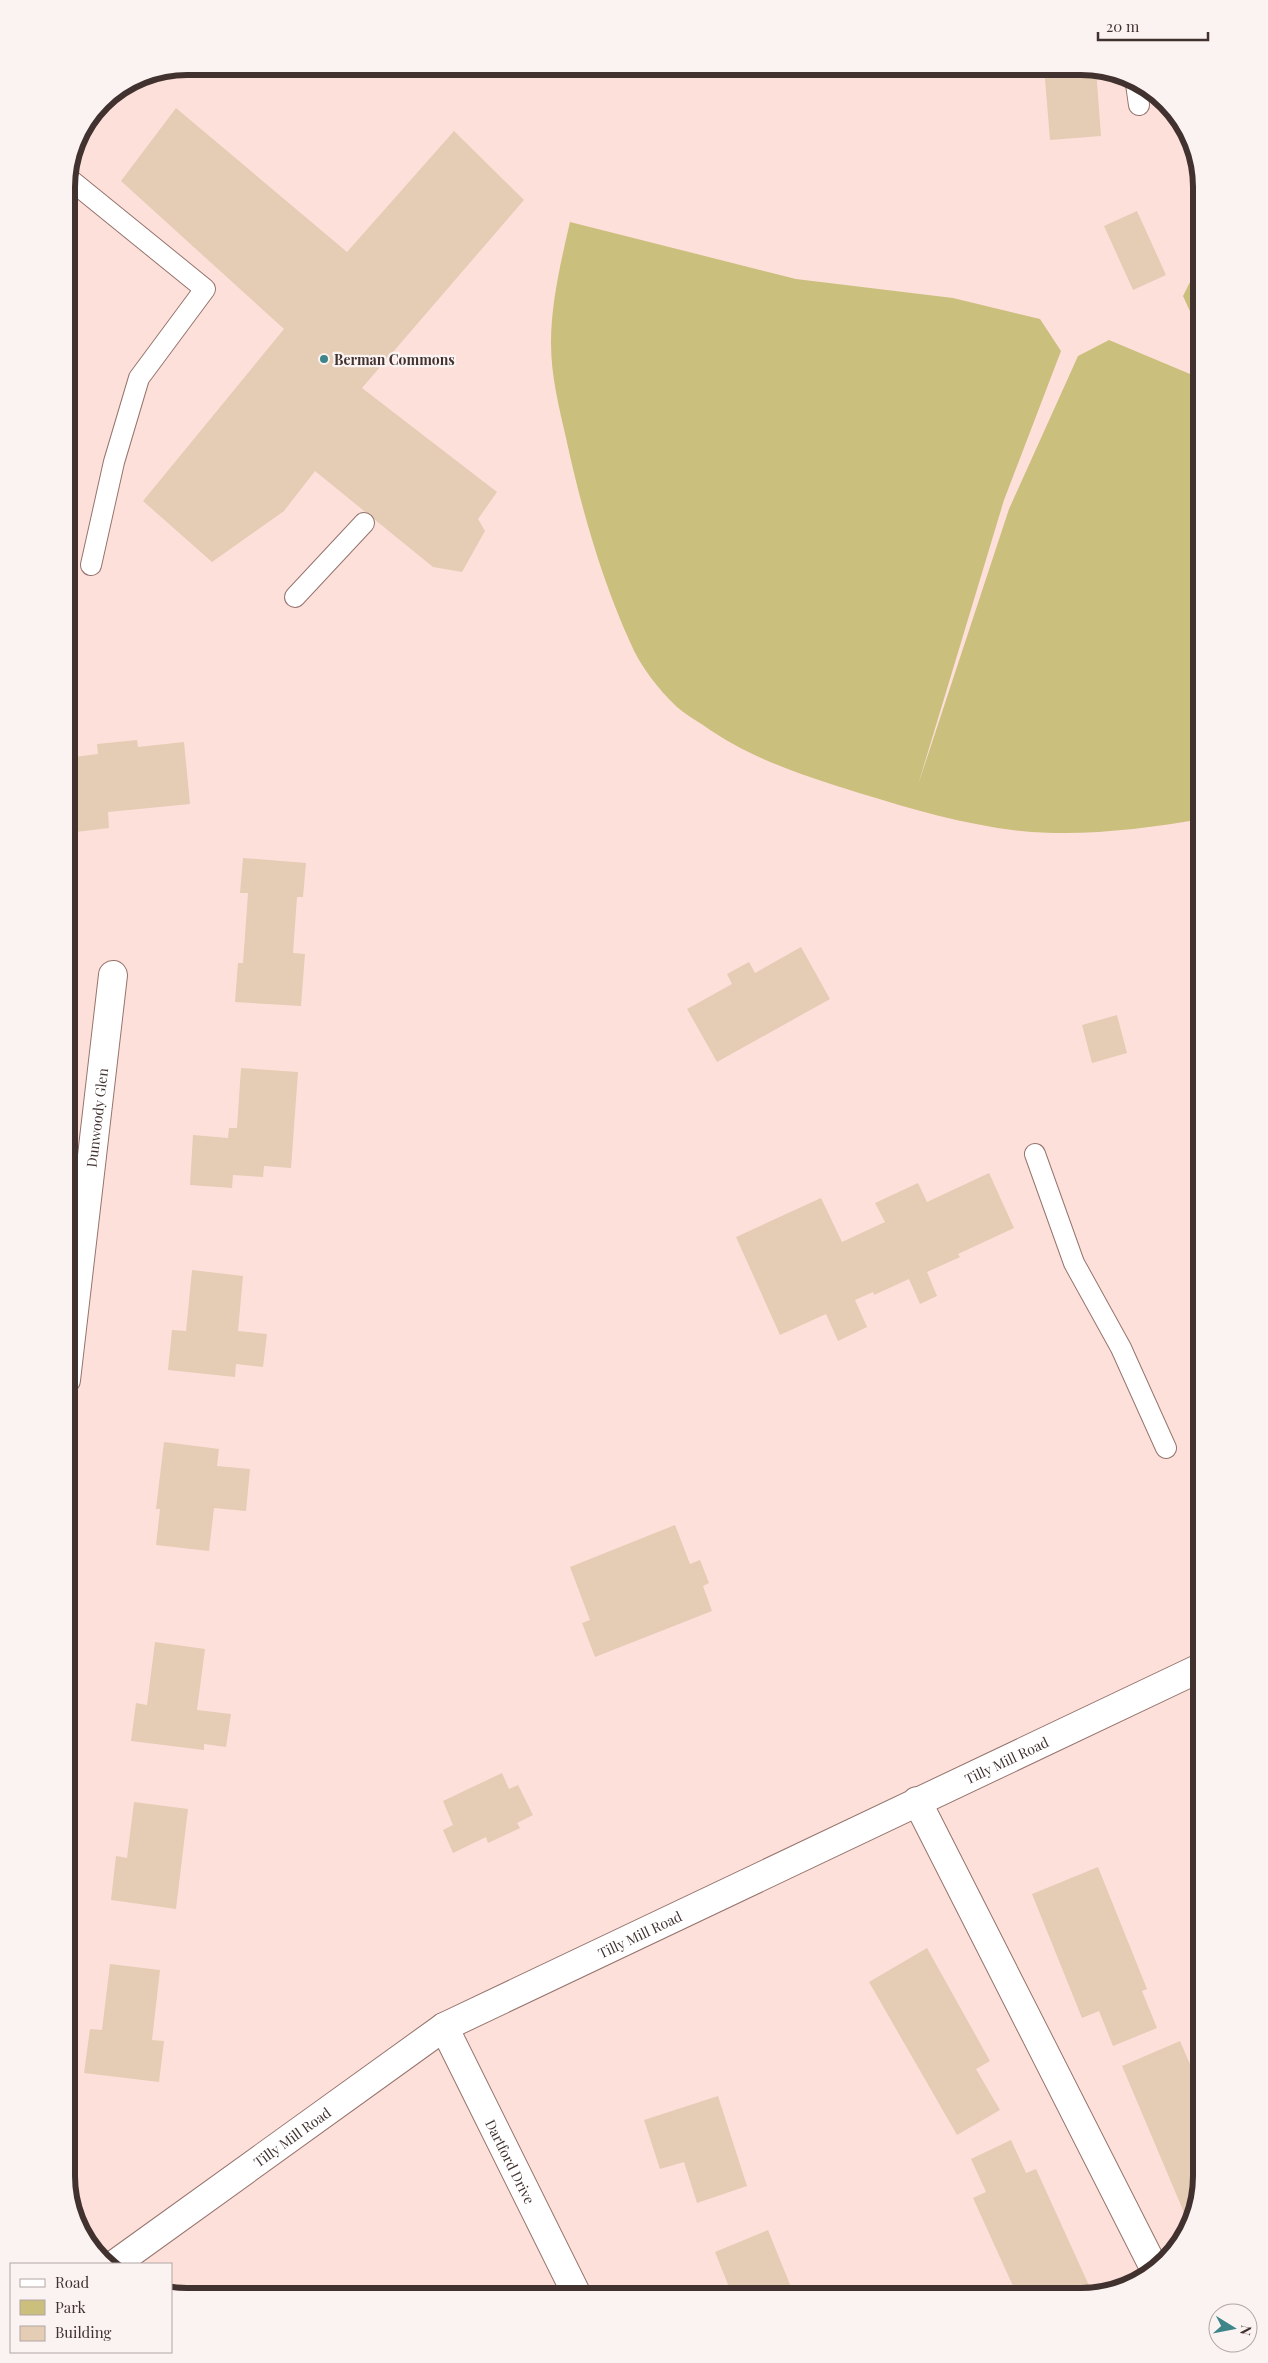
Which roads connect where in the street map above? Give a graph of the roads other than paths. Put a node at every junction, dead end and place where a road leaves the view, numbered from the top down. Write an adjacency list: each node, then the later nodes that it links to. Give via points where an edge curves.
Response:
1 (1137, 90): 2 (lane)
2 (1138, 105)
3 (75, 184): 5 (lane, via 205,290 139,378 114,462)
4 (364, 523): 6 (lane)
5 (90, 566)
6 (295, 597)
7 (113, 975): 9 (street, Dunwoody Glen)
8 (1035, 1154): 10 (lane, via 1074,1263 1121,1348)
9 (75, 1302)
10 (1166, 1448)
11 (1193, 1671): 12 (street, Tilly Mill Road)
12 (917, 1801): 13 (street, Tilly Mill Road); 15 (street)
13 (444, 2027): 14 (street, Tilly Mill Road); 16 (street, Dartford Drive)
14 (126, 2261)
15 (1151, 2263)
16 (574, 2288)

